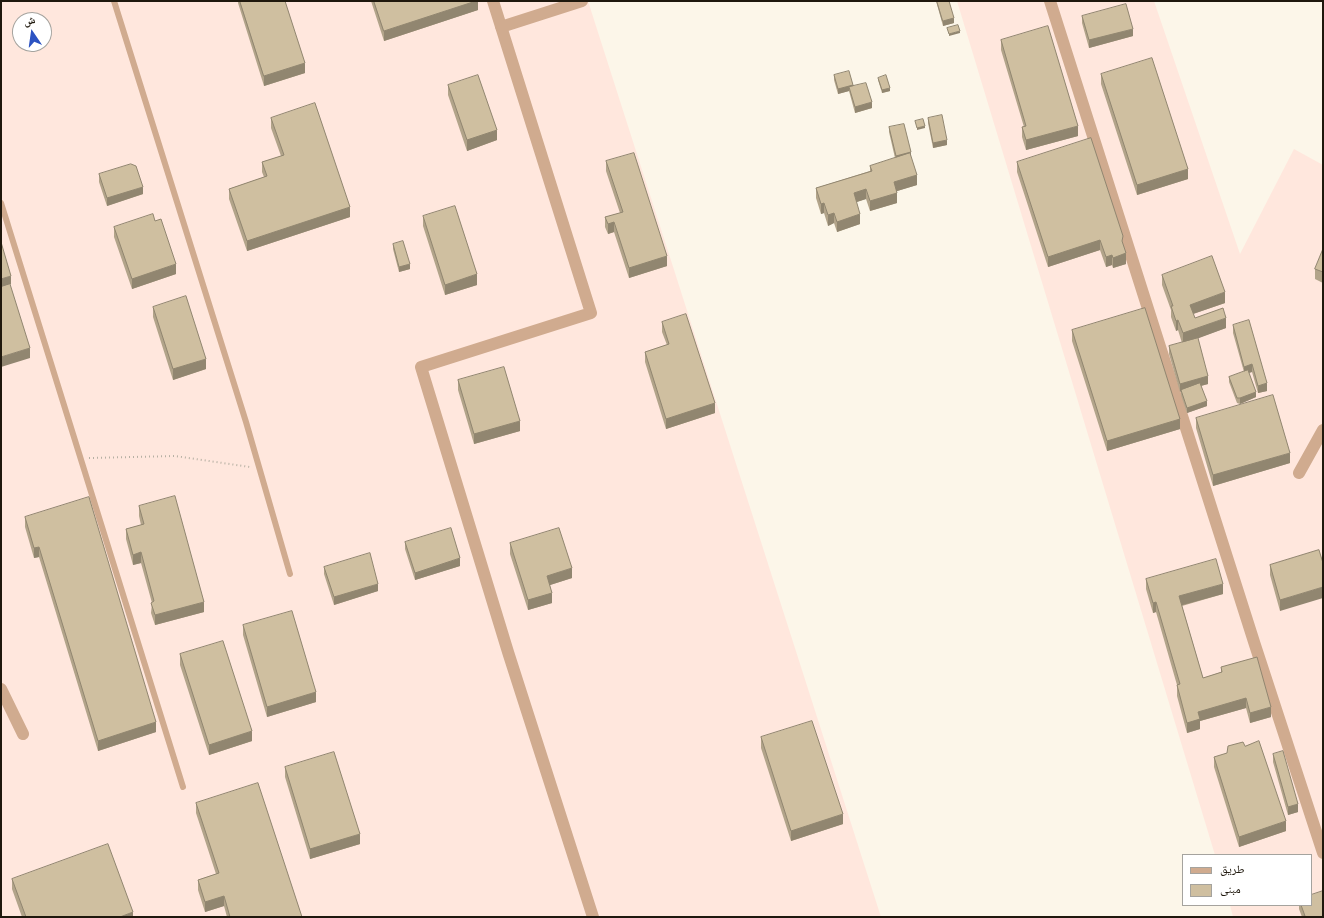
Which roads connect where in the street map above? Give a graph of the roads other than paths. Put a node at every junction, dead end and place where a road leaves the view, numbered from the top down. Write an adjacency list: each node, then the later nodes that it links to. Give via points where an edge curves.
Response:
1 (114, 1): 9 (lane, via 244,415)
2 (493, 1): 5 (street)
3 (582, 1): 5 (street)
4 (1050, 1): 13 (street)
5 (501, 27): 14 (street, via 591,313 421,367 508,652)
6 (1, 203): 12 (lane)
7 (1323, 430): 8 (street)
8 (1299, 473)
9 (290, 574)
10 (1, 689): 11 (street)
11 (23, 734)
12 (183, 787)
13 (1323, 854)
14 (593, 917)

